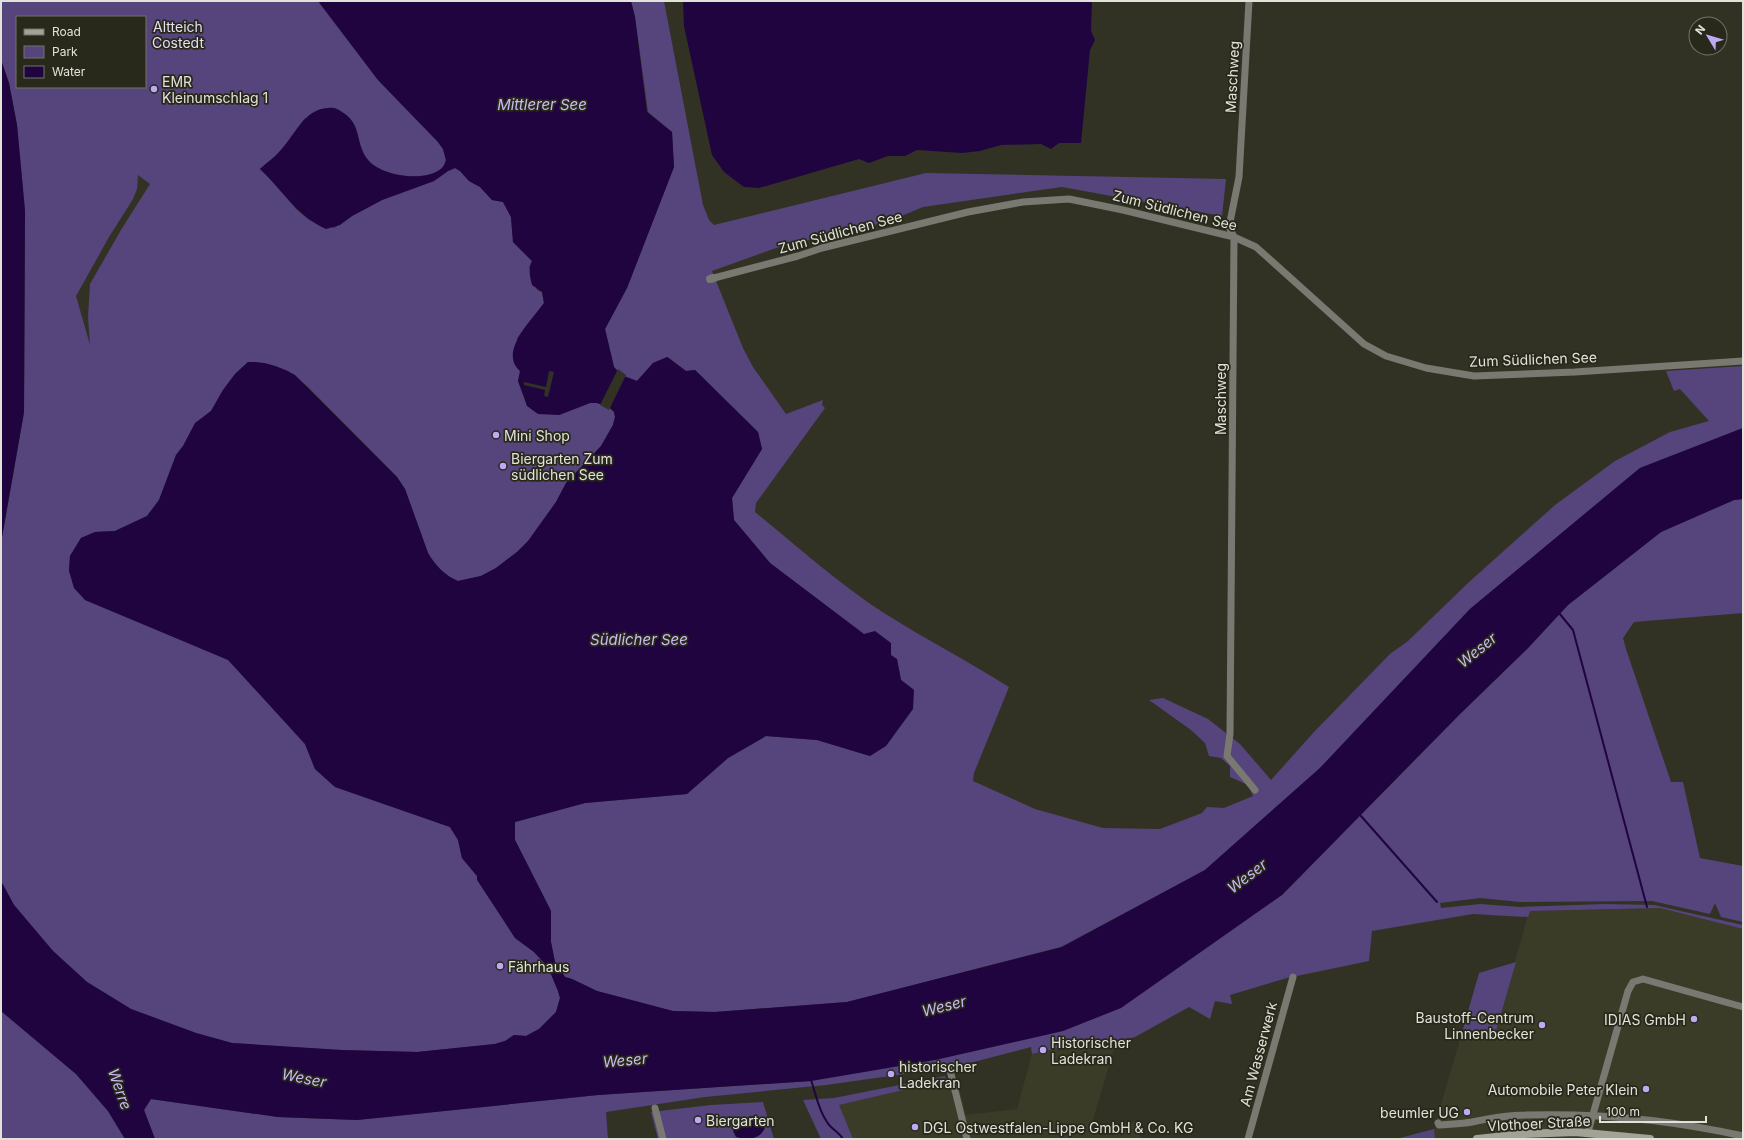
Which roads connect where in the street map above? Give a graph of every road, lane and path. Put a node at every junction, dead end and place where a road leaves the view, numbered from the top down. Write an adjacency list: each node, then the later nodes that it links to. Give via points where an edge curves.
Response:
1 (1249, 1): 2 (street, Maschweg, via 1239,177 1229,227)
2 (1234, 237): 3 (street, Zum Südlichen See, via 1069,199 1023,202 968,212 822,248); 4 (street, Zum Südlichen See, via 1256,247 1364,344 1386,356 1426,368 1474,376); 5 (street, Maschweg, via 1230,734 1227,756)
3 (712, 279)
4 (1743, 361)
5 (1254, 790)
6 (1293, 977): 17 (street, Am Wasserwerk)
7 (1743, 1007): 10 (street, via 1642,979 1633,982 1628,991)
8 (950, 1070): 16 (street)
9 (655, 1108): 15 (street)
10 (1592, 1117): 11 (street, via 1526,1114 1494,1116 1471,1122 1439,1125); 12 (street); 14 (street, via 1633,1118)
11 (1438, 1123)
12 (1588, 1132): 13 (main road, Vlothoer Straße); 19 (main road, Vlothoer Straße)
13 (1574, 1135): 18 (main road, Vlothoer Straße, via 1524,1134)
14 (1743, 1136)
15 (663, 1139)
16 (967, 1139)
17 (1248, 1139)
18 (1477, 1139)
19 (1650, 1139)

